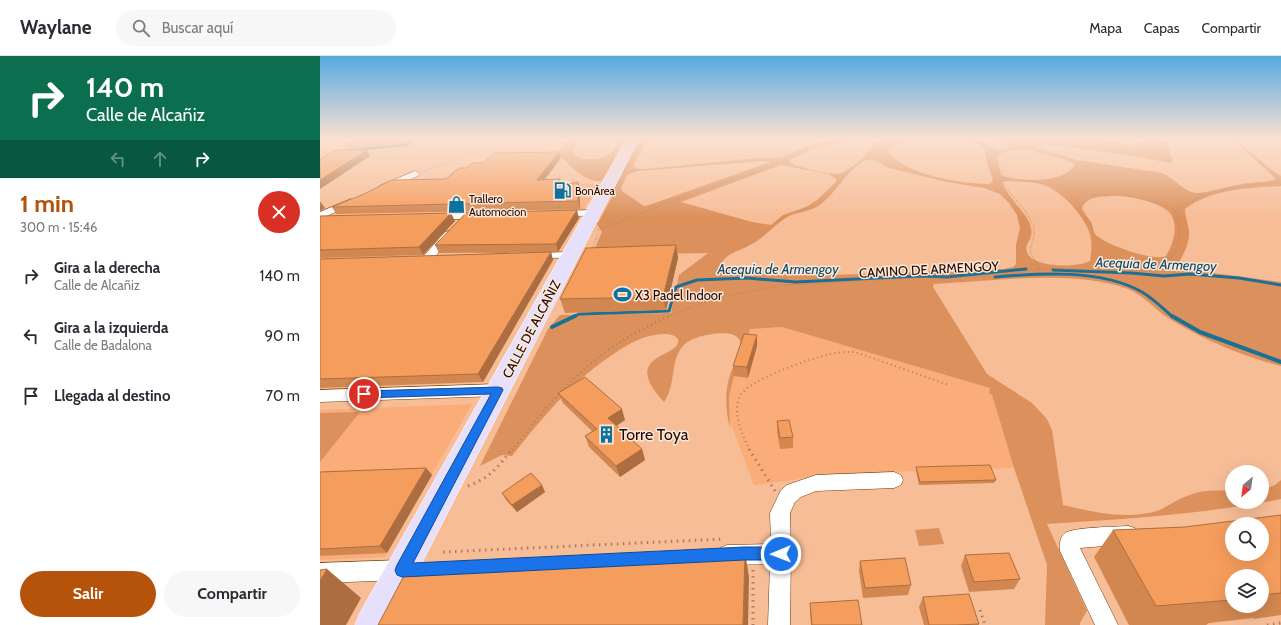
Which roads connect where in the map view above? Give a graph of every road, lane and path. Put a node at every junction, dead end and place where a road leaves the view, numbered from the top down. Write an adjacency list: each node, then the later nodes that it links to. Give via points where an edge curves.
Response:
1 (437, 166): 5 (path)
2 (618, 166): 11 (main road, CALLE DE ALCAÑIZ)
3 (773, 166): 19 (path, via 594,231 598,235)
4 (1000, 166): 23 (path, via 1006,187 1026,212 1034,227 1030,251)
5 (415, 174): 7 (street)
6 (1281, 182): 10 (path, via 1247,184 1206,192)
7 (371, 193)
8 (1086, 196): 10 (path, via 1132,195 1163,204)
9 (357, 199): 13 (street)
10 (1175, 211): 23 (path, CAMINO DE ARMENGOY, via 1181,234 1175,252 1158,269)
11 (593, 213): 12 (street); 20 (main road, CALLE DE ALCAÑIZ)
12 (545, 214)
13 (320, 216)
14 (466, 216): 15 (street); 16 (street); 22 (street, via 423,259)
15 (490, 216)
16 (420, 217)
17 (320, 219): 18 (street)
18 (335, 219)
19 (590, 253)
20 (570, 255): 21 (street); 25 (main road, CALLE DE ALCAÑIZ)
21 (521, 257)
22 (442, 259)
23 (1040, 269): 28 (path, CAMINO DE ARMENGOY, via 955,278 773,286 688,308 637,332 593,361 555,396 501,463 482,481 472,485)
24 (950, 384): 29 (path, via 846,350 821,356 752,384 739,397 738,416 754,459)
25 (498, 390): 26 (street); 28 (main road, CALLE DE ALCAÑIZ)
26 (320, 396)
27 (894, 480): 29 (street, via 816,483 794,491)
28 (447, 486): 36 (main road, CALLE DE ALCAÑIZ)
29 (783, 504): 33 (street, via 779,522)
30 (1147, 534): 44 (street, via 1071,541 1070,551)
31 (728, 539): 32 (path)
32 (443, 552)
33 (781, 554): 34 (street); 42 (street)
34 (704, 556)
35 (751, 567): 41 (path, via 754,572)
36 (412, 569): 37 (street); 40 (main road, CALLE DE ALCAÑIZ)
37 (320, 573)
38 (980, 610): 43 (path)
39 (1281, 623): 45 (path)
40 (372, 625)
41 (753, 625)
42 (778, 625)
43 (984, 625)
44 (1107, 625)
45 (1267, 625)

